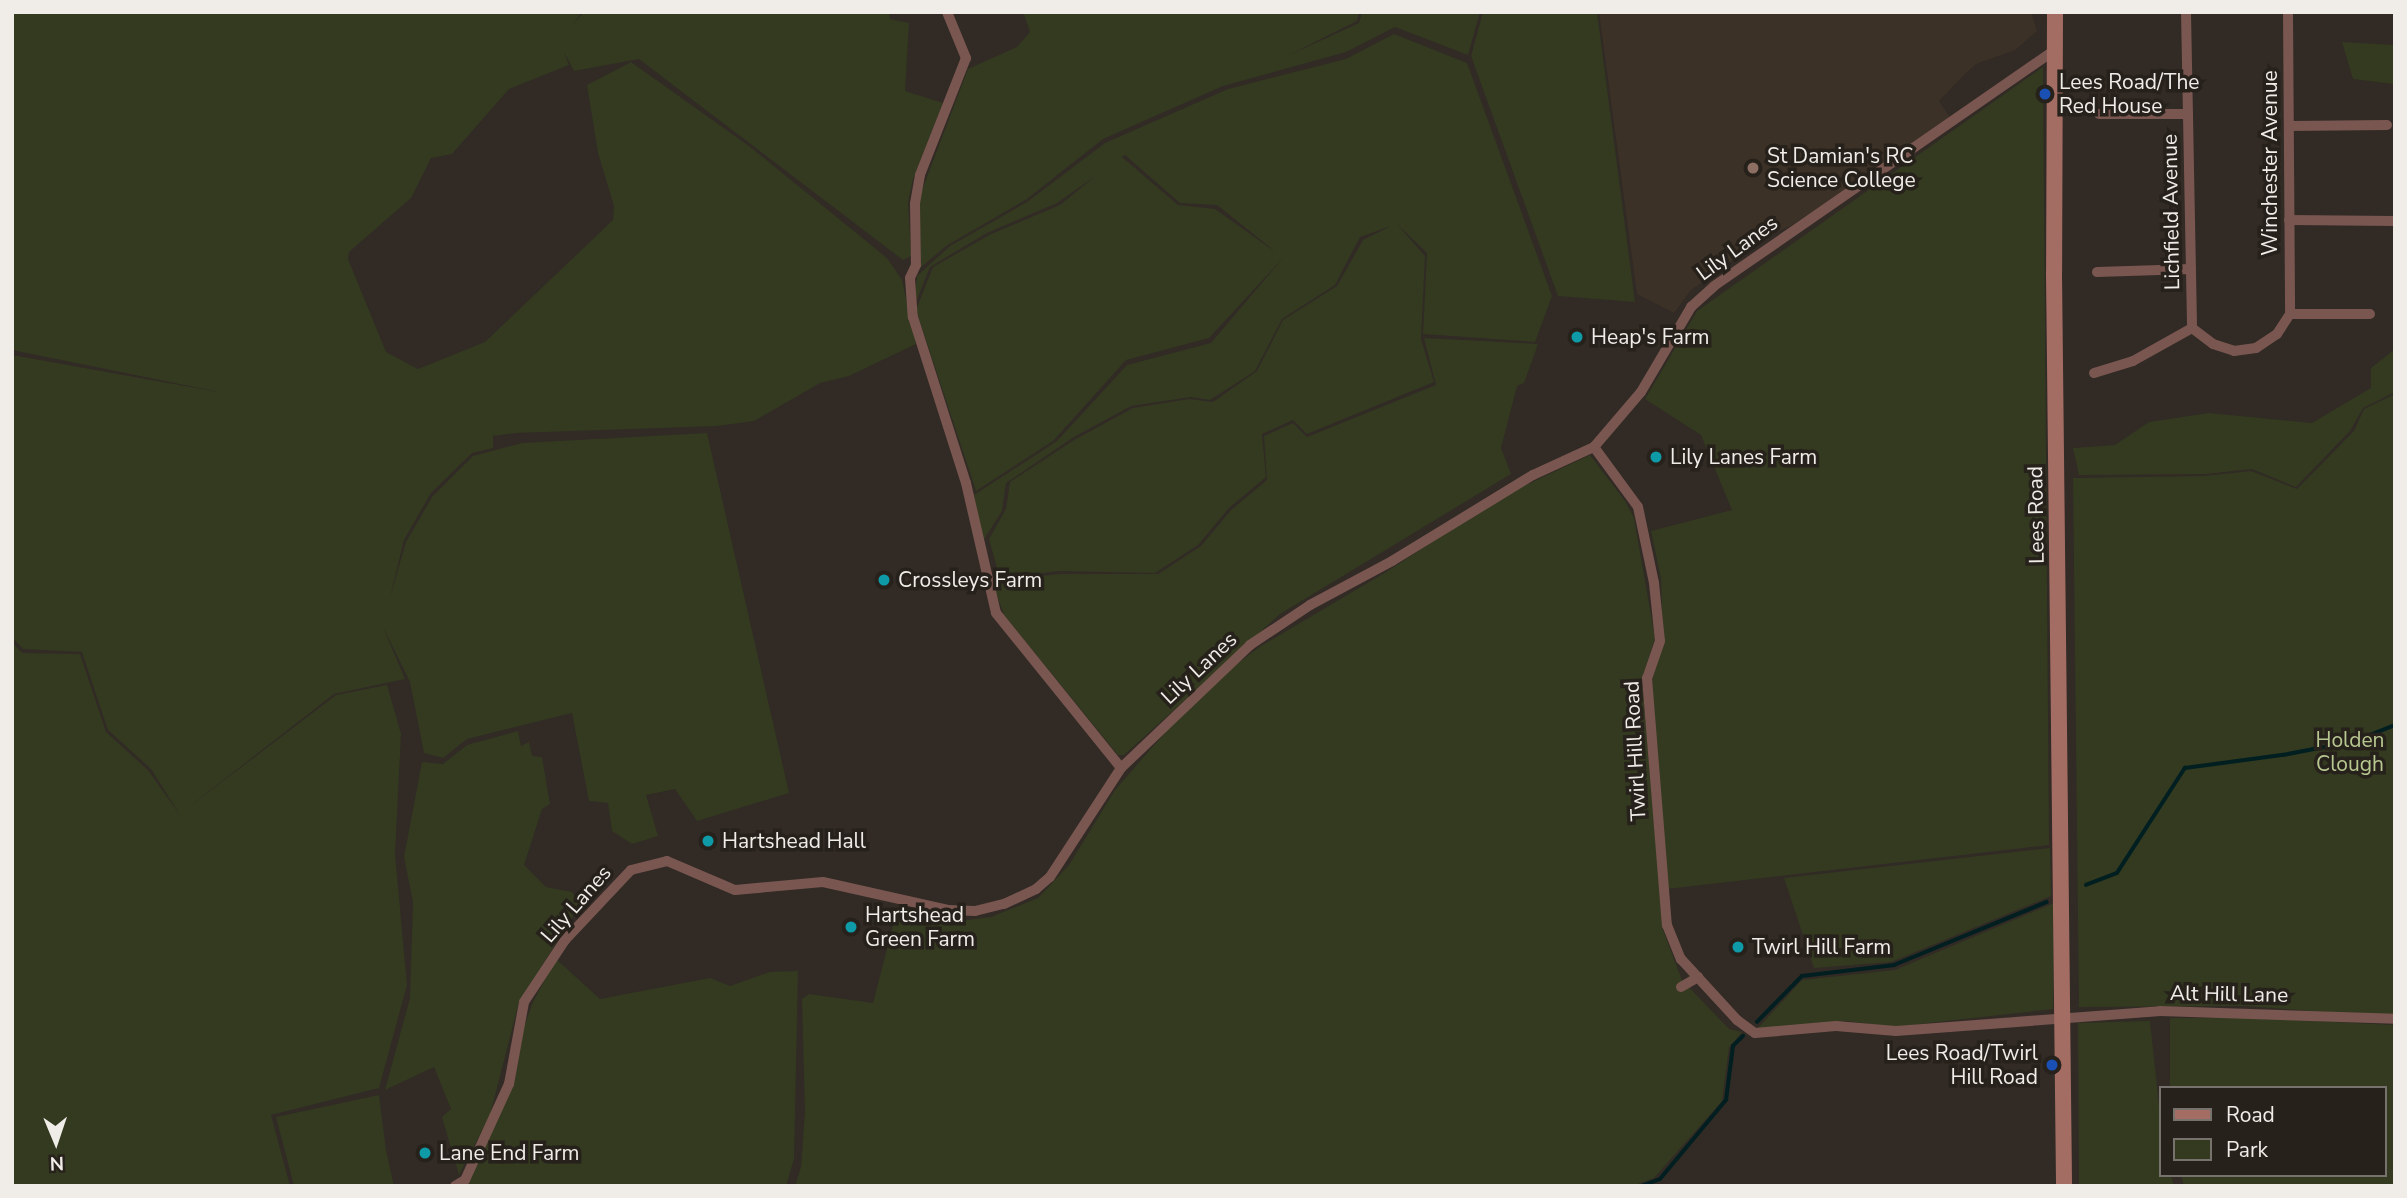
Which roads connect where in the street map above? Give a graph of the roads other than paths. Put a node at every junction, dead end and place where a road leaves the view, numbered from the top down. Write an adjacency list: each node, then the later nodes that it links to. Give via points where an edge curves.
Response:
1 (947, 12): 19 (street, via 966,58 920,175 915,204 916,265 910,278 913,317 966,483 996,613)
2 (2055, 12): 5 (main road, Lees Road)
3 (2186, 12): 7 (street, Lichfield Avenue)
4 (2288, 12): 9 (street, Winchester Avenue)
5 (2054, 51): 18 (street, Lily Lanes, via 1714,286 1691,307 1641,392); 22 (main road, Lees Road)
6 (2099, 114): 7 (street)
7 (2188, 114): 12 (street, Lichfield Avenue)
8 (2387, 125): 9 (street)
9 (2289, 126): 10 (street, Winchester Avenue)
10 (2289, 220): 11 (street); 14 (street, Winchester Avenue)
11 (2395, 221)
12 (2191, 269): 13 (street); 16 (street, Lichfield Avenue)
13 (2097, 272)
14 (2290, 314): 15 (street); 16 (street, via 2277,334 2256,348 2234,351 2213,344)
15 (2370, 314)
16 (2192, 328): 17 (street, via 2133,361)
17 (2094, 373)
18 (1594, 447): 19 (street, Lily Lanes, via 1533,475 1250,645); 20 (street, Twirl Hill Road, via 1638,507 1654,583 1660,641 1647,678 1667,925 1681,958)
19 (1121, 768): 24 (street, Lily Lanes, via 1050,877 1024,896 987,909 948,910 823,882 735,890 667,860 631,870 565,940 524,1002 509,1084 465,1180)
20 (1698, 977): 21 (street); 22 (street, Twirl Hill Road, via 1755,1033 1836,1026 1896,1031)
21 (1681, 987)
22 (2063, 1016): 23 (street, Alt Hill Lane, via 2198,1011); 25 (main road, Lees Road)
23 (2395, 1019)
24 (454, 1186)
25 (2064, 1186)

